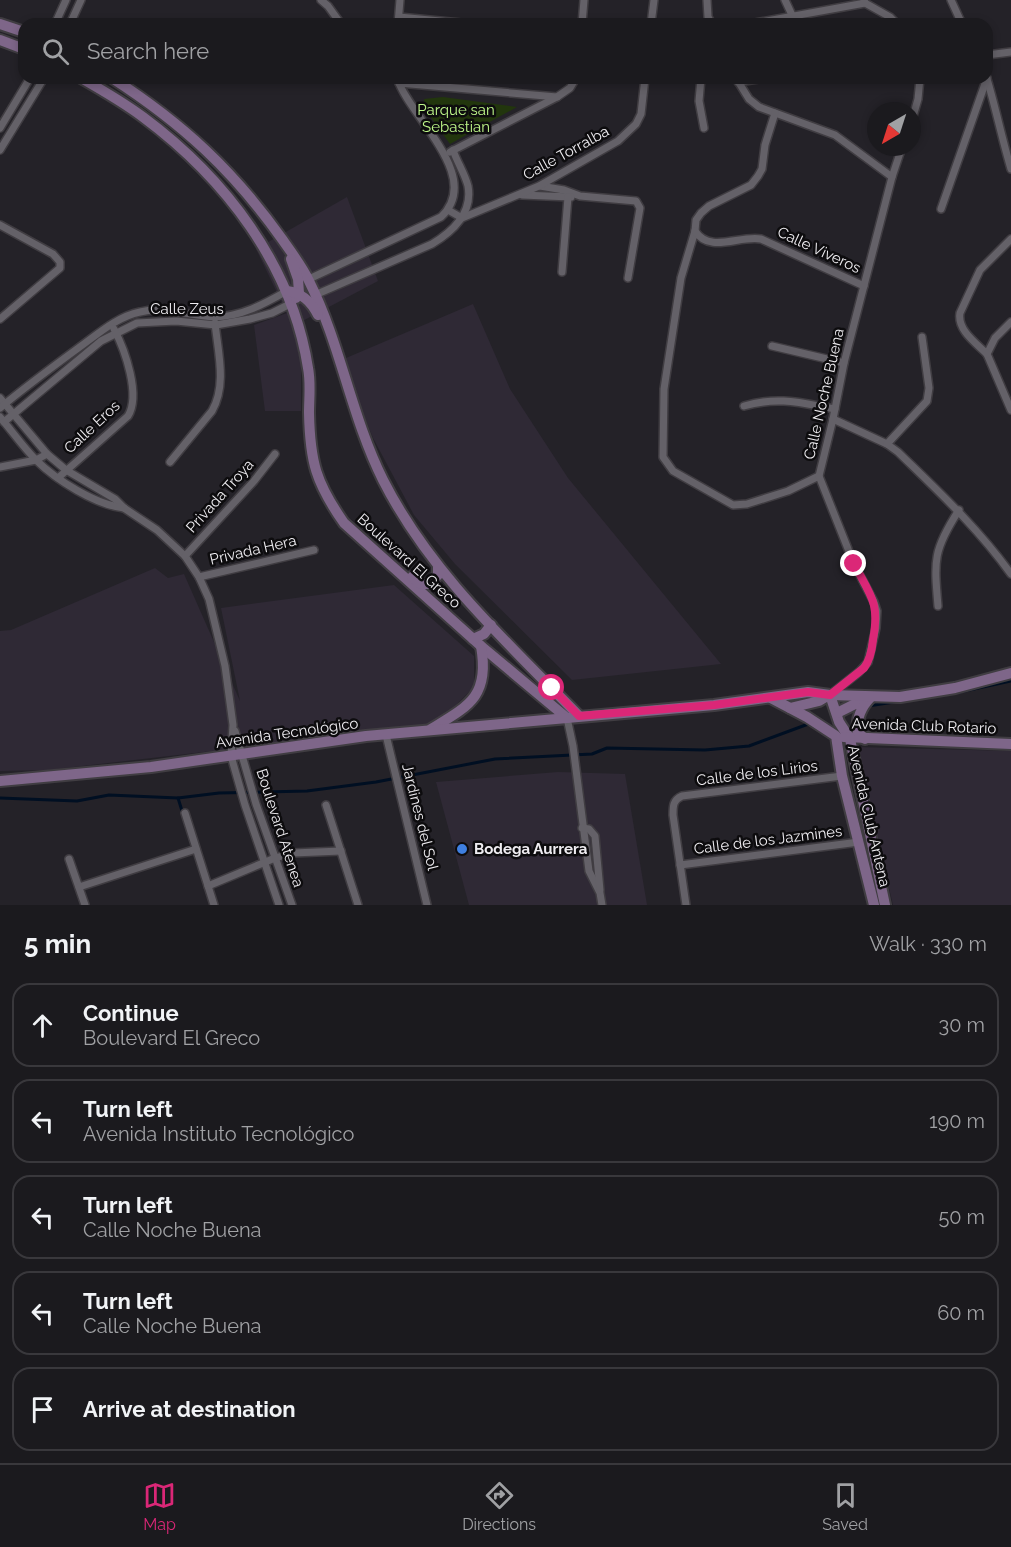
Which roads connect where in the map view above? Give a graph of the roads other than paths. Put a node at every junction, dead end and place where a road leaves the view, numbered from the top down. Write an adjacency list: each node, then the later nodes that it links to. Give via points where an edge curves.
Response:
1 (66, 0): 13 (street)
2 (81, 0): 14 (street)
3 (321, 0): 11 (street)
4 (400, 0): 16 (street)
5 (584, 0): 17 (street)
6 (654, 0): 18 (street)
7 (707, 0): 19 (street)
8 (785, 0): 12 (street)
9 (951, 0): 22 (street)
10 (864, 2): 12 (street); 21 (street)
11 (328, 3): 15 (street)
12 (792, 15): 20 (street)
13 (58, 18)
14 (73, 18)
15 (337, 18)
16 (398, 18)
17 (582, 18)
18 (652, 18)
19 (709, 18)
20 (778, 18)
21 (891, 18)
22 (959, 18)
23 (0, 24): 24 (main road)
24 (18, 30)
25 (0, 40): 26 (main road)
26 (18, 47)
27 (1011, 52): 28 (street)
28 (993, 54)
29 (27, 84): 45 (street)
30 (40, 84): 47 (street)
31 (90, 84): 68 (main road, Boulevard El Greco, via 141,116 213,178 249,225)
32 (121, 84): 63 (main road, Boulevard El Greco, via 164,113 210,153 236,180)
33 (400, 84): 49 (street)
34 (428, 84): 42 (street)
35 (572, 84): 42 (street)
36 (644, 84): 53 (street, Calle Torralba, via 641,114 618,141)
37 (700, 84): 46 (street)
38 (740, 84): 44 (street, via 749,99)
39 (919, 84): 43 (street)
40 (985, 84): 57 (street)
41 (989, 84): 51 (street)
42 (557, 97): 48 (street)
43 (917, 102)
44 (775, 113): 52 (street, via 835,135); 61 (street, via 758,176 751,185 700,213)
45 (0, 128)
46 (704, 128)
47 (0, 150)
48 (453, 150): 49 (street); 59 (street, via 468,187 467,208)
49 (445, 154): 58 (street, via 455,183 454,199)
50 (900, 156): 52 (street, Calle Noche Buena)
51 (1011, 169)
52 (892, 177): 67 (street, Calle Noche Buena)
53 (539, 186): 54 (street, Calle Torralba); 55 (street)
54 (520, 194): 56 (street); 59 (street, Calle Torralba)
55 (580, 196): 56 (street); 65 (street, via 638,203)
56 (568, 197): 64 (street)
57 (941, 208)
58 (448, 210): 59 (street); 66 (street, via 441,217)
59 (462, 218): 70 (street, Calle Torralba, via 447,236 432,244)
60 (0, 225): 73 (street, via 53,254 60,268)
61 (695, 231): 67 (street, Calle Viveros, via 712,244 761,239); 99 (street, via 681,278 664,389 663,458 673,471 726,502 741,505 788,491)
62 (1011, 239): 80 (street, via 980,270 960,313 964,330)
63 (288, 249): 66 (main road, Boulevard El Greco); 69 (main road)
64 (562, 272)
65 (628, 278)
66 (309, 279): 70 (main road, Boulevard El Greco)
67 (864, 286): 82 (street, Calle Noche Buena)
68 (287, 291): 69 (main road); 71 (main road, Boulevard El Greco); 72 (street, Calle Zeus, via 252,310)
69 (299, 293): 71 (main road); 81 (main road, via 313,306)
70 (315, 295): 81 (main road, Boulevard El Greco)
71 (292, 303): 76 (street, Calle Zeus, via 249,320); 105 (main road, Boulevard El Greco, via 309,372 309,440 316,477 344,523)
72 (215, 317): 75 (street, Calle Zeus, via 157,310 143,311); 76 (street)
73 (0, 319)
74 (1011, 322): 80 (street, via 995,338)
75 (112, 324): 77 (street, Calle Eros); 83 (street, Calle Zeus)
76 (216, 325): 77 (street, Calle Zeus, via 153,321 137,323); 96 (street, via 221,390 218,402)
77 (116, 333): 84 (street, Calle Zeus); 98 (street, Calle Eros, via 134,395 131,411)
78 (922, 337): 92 (street, via 929,395)
79 (772, 346): 82 (street)
80 (987, 354): 88 (street)
81 (340, 358): 106 (main road, Boulevard El Greco, via 363,435 384,481)
82 (844, 363): 87 (street, Calle Noche Buena)
83 (56, 364): 84 (street); 85 (street, Calle Zeus)
84 (62, 374): 89 (street, Calle Zeus)
85 (2, 403): 89 (street, Boulevard Atenea)
86 (744, 406): 87 (street, via 763,400 786,400)
87 (835, 409): 91 (street, Calle Noche Buena)
88 (1011, 410)
89 (14, 414): 90 (street, Calle Zeus); 93 (street, Boulevard Atenea)
90 (2, 419): 95 (street, Boulevard Atenea)
91 (833, 419): 92 (street); 99 (street, Calle Noche Buena)
92 (887, 444): 102 (street)
93 (47, 454): 95 (street); 98 (street, Boulevard Atenea)
94 (274, 454): 104 (street, Privada Troya)
95 (36, 460): 97 (street); 100 (street, Boulevard Atenea)
96 (170, 462)
97 (0, 467)
98 (66, 470): 100 (street, Calle Eros); 101 (street, Boulevard Atenea)
99 (819, 476): 113 (street, Calle Noche Buena, via 877,611 868,662)
100 (58, 478): 101 (street, Boulevard Atenea, via 101,502)
101 (124, 508): 104 (street, Boulevard Atenea, via 157,530)
102 (959, 510): 107 (street); 109 (street, via 938,547)
103 (314, 550): 108 (street, Privada Hera)
104 (184, 556): 108 (street, Boulevard Atenea)
105 (387, 562): 106 (main road, via 425,585 436,579); 111 (main road, Boulevard El Greco)
106 (438, 567): 110 (main road, Boulevard El Greco)
107 (1011, 574)
108 (199, 577): 126 (street, Boulevard Atenea, via 209,599 225,666)
109 (938, 606)
110 (491, 625): 111 (main road); 117 (main road, Boulevard El Greco)
111 (477, 643): 118 (main road, Boulevard El Greco); 120 (main road, via 484,677 473,700)
112 (1011, 673): 115 (main road, Avenida Tecnológico, via 929,693)
113 (830, 695): 114 (main road, Avenida Tecnológico, via 808,692); 115 (main road, Avenida Tecnológico); 116 (main road); 119 (main road, Avenida Club Antena)
114 (771, 698): 116 (main road, Avenida Club Antena); 117 (main road, Avenida Tecnológico)
115 (867, 700): 119 (main road); 124 (main road, via 857,727)
116 (790, 708): 122 (main road, Avenida Club Antena)
117 (579, 716): 118 (main road, Avenida Tecnológico)
118 (567, 718): 120 (main road, Avenida Tecnológico); 146 (street, via 589,871)
119 (838, 718): 122 (main road); 123 (main road, Avenida Club Antena)
120 (428, 730): 121 (main road, Avenida Tecnológico)
121 (386, 735): 126 (main road, Avenida Tecnológico); 145 (street, Jardines del Sol)
122 (836, 736): 123 (main road, Avenida Club Rotario); 127 (main road, Avenida Club Antena)
123 (850, 739): 124 (main road, Avenida Club Rotario); 149 (main road, Avenida Club Antena)
124 (865, 739): 125 (main road, Avenida Club Rotario)
125 (1011, 744)
126 (237, 754): 128 (main road, Avenida Tecnológico, via 151,767); 134 (street, Boulevard Atenea); 136 (street, Boulevard Atenea, via 240,788)
127 (842, 776): 131 (main road, Avenida Club Antena); 137 (street, Calle de los Lirios, via 676,798 673,815)
128 (0, 781)
129 (326, 805): 133 (street)
130 (185, 813): 132 (street)
131 (859, 842): 137 (street, Calle de los Jazmines); 148 (main road, Avenida Club Antena)
132 (196, 849): 138 (street); 139 (street)
133 (341, 851): 134 (street, via 300,852); 144 (street)
134 (275, 858): 136 (street); 143 (street, Boulevard Atenea)
135 (69, 859): 139 (street)
136 (264, 862): 138 (street); 142 (street, Boulevard Atenea)
137 (680, 865): 147 (street)
138 (208, 886): 141 (street)
139 (79, 888): 140 (street)
140 (85, 905)
141 (214, 905)
142 (279, 905)
143 (292, 905)
144 (358, 905)
145 (428, 905)
146 (602, 905)
147 (686, 905)
148 (874, 905)
149 (885, 905)

